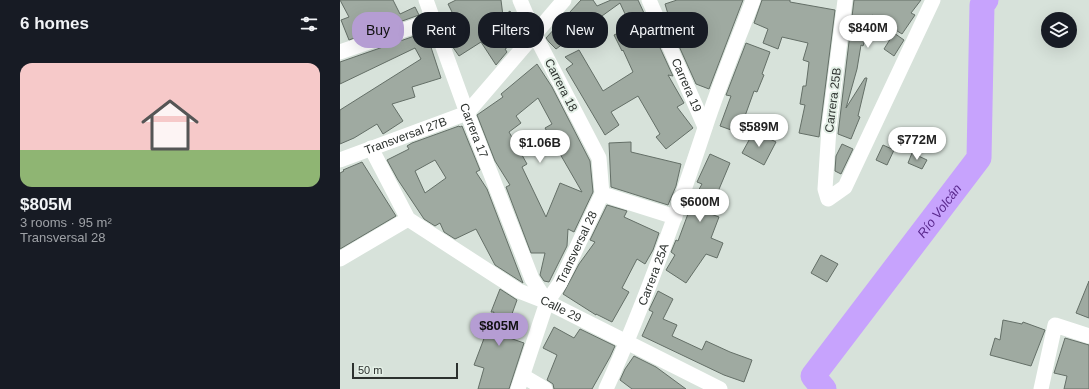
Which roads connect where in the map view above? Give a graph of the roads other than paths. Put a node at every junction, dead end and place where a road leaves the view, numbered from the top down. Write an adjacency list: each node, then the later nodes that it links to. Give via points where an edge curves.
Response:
1 (426, 0): 8 (street, Carrera 17)
2 (520, 0): 9 (street, Carrera 18)
3 (564, 0): 10 (street, Transversal 27B)
4 (649, 0): 17 (street, Carrera 19)
5 (753, 0): 17 (street, Carrera 25A)
6 (845, 0): 7 (street, Carrera 25B, via 829,128 824,189 828,199 844,187)
7 (933, 0)
8 (430, 12)
9 (525, 12)
10 (544, 24)
11 (412, 27): 15 (street)
12 (443, 48): 16 (street, Carrera 17)
13 (524, 48): 16 (street, Transversal 27B)
14 (542, 48): 20 (street, Carrera 18, via 599,158)
15 (340, 52)
16 (467, 113): 18 (street, Transversal 27B); 24 (street, Carrera 17, via 532,279)
17 (705, 127): 21 (street, Carrera 25A)
18 (371, 148): 19 (street, Transversal 27B); 22 (street)
19 (340, 160)
20 (602, 194): 21 (street); 24 (street, Transversal 28, via 560,283)
21 (675, 217): 26 (street, Carrera 25A)
22 (408, 219): 23 (street); 24 (street, Calle 29, via 519,291)
23 (340, 259)
24 (547, 302): 26 (street, Calle 29); 27 (street, Transversal 28)
25 (1089, 336): 31 (street, via 1055,325)
26 (628, 342): 29 (street, Carrera 25A); 30 (street, Calle 29)
27 (520, 383): 28 (street)
28 (545, 389)
29 (606, 389)
30 (720, 389)
31 (1041, 389)

